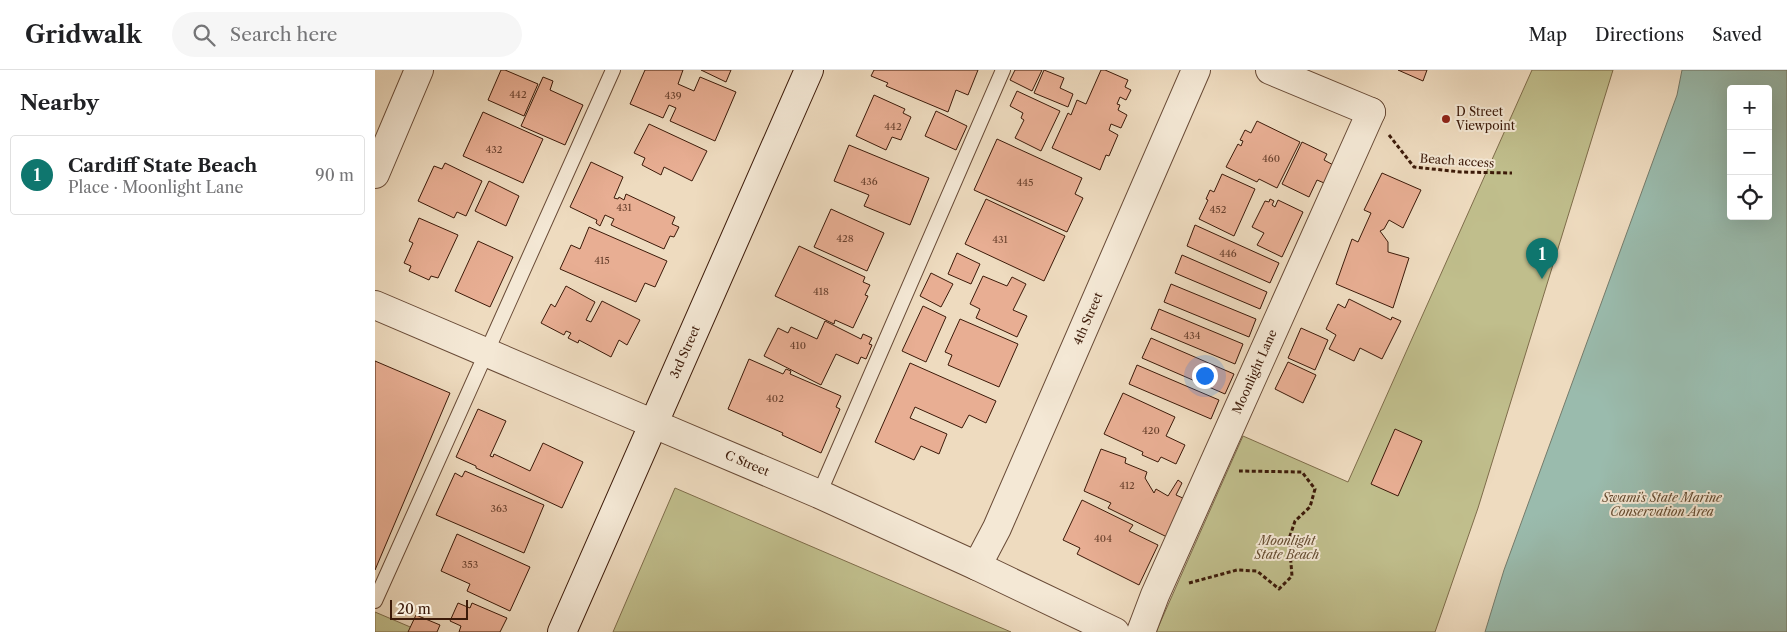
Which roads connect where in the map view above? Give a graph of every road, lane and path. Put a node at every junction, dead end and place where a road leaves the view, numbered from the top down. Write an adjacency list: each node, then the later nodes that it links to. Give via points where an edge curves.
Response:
1 (419, 70): 9 (street)
2 (613, 70): 11 (lane)
3 (809, 70): 12 (street, 3rd Street)
4 (1003, 70): 14 (lane)
5 (1196, 70): 15 (street, 4th Street, via 997,528)
6 (1270, 70): 7 (street)
7 (1379, 122): 8 (path, Beach access, via 1414,167); 13 (street, Moonlight Lane)
8 (1512, 173)
9 (375, 174)
10 (375, 305): 11 (street, C Street)
11 (487, 353): 12 (street, C Street); 17 (lane)
12 (654, 424): 14 (street, C Street); 18 (street, 3rd Street)
13 (1211, 471): 16 (street, Moonlight Lane); 16 (path, via 1302,472 1315,489 1310,507 1295,521 1289,539 1292,576 1279,589 1257,571 1237,570)
14 (819, 494): 15 (street, C Street)
15 (977, 566): 19 (street, C Street)
16 (1155, 595): 20 (street, Moonlight Lane)
17 (375, 601)
18 (562, 632)
19 (1115, 632)
20 (1141, 632)

